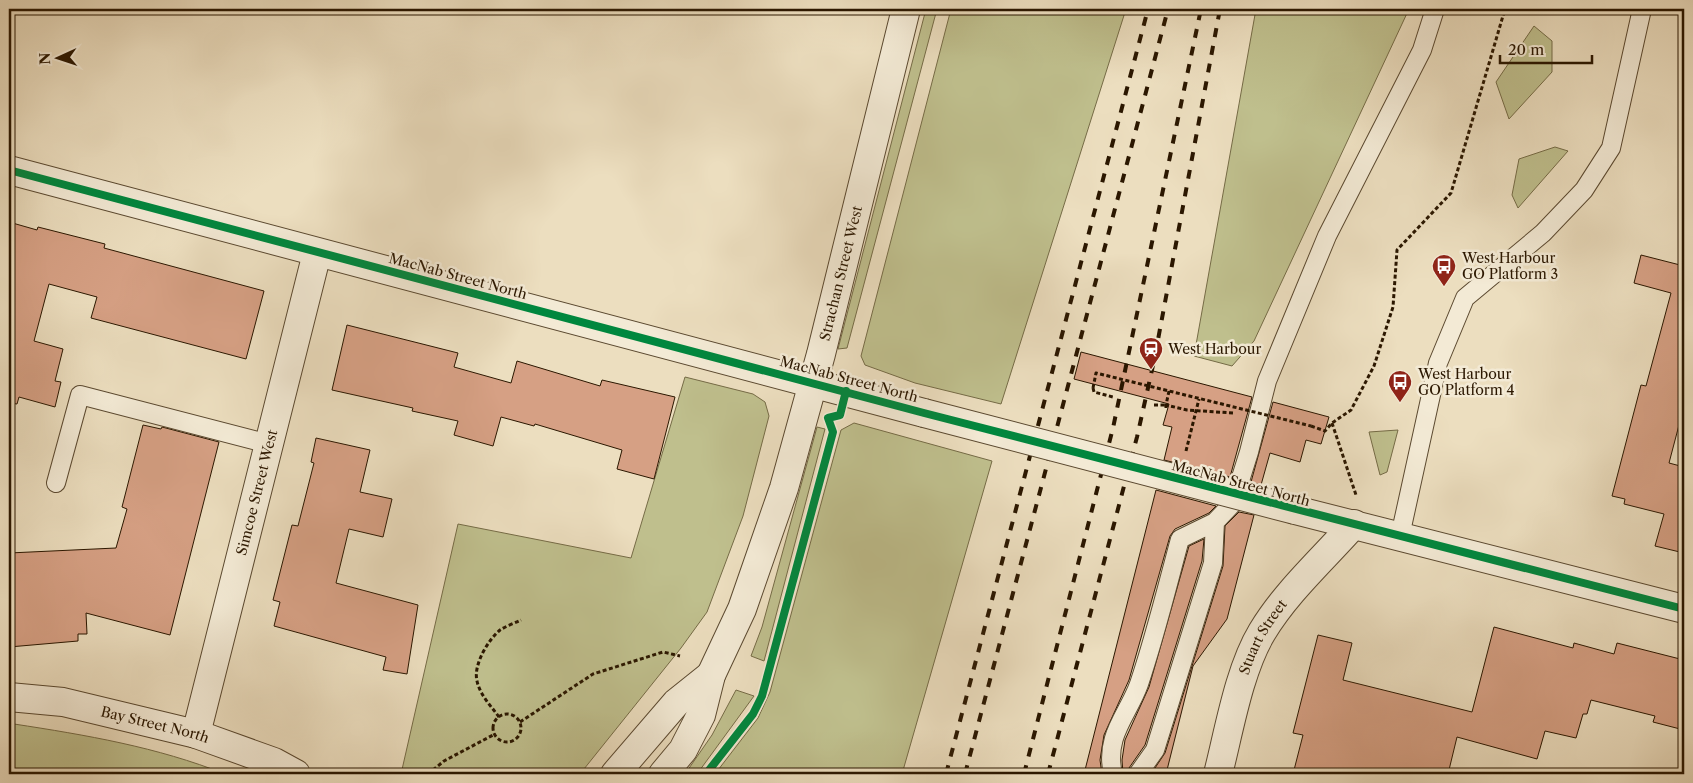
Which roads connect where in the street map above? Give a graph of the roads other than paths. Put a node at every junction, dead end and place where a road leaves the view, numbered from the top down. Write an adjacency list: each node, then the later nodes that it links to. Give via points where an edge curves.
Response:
1 (906, 9): 6 (street, Strachan Street West)
2 (1435, 9): 10 (lane, via 1422,50 1327,236 1267,381 1233,503)
3 (1642, 9): 11 (lane, via 1611,148 1584,190 1543,233 1465,298 1438,363)
4 (9, 170): 5 (street, MacNab Street North)
5 (317, 253): 6 (street, MacNab Street North); 7 (street, Simcoe Street West)
6 (813, 382): 9 (street, MacNab Street North, bridge, via 1295,510); 13 (street, Strachan Street West, via 784,488 742,609)
7 (269, 444): 8 (lane, via 80,395); 15 (street, Simcoe Street West)
8 (56, 483)
9 (1356, 514): 11 (street, MacNab Street North); 21 (street, Stuart Street, via 1262,632 1240,684)
10 (1215, 522): 19 (lane, via 1180,539 1138,686 1116,728 1111,766); 20 (lane, via 1213,563 1155,750)
11 (1400, 536): 12 (street, MacNab Street North)
12 (1684, 609)
13 (711, 675): 17 (street, Strachan Street West, via 676,703); 18 (street, Strachan Street West, via 701,715 683,750)
14 (9, 697): 15 (street, Bay Street North, via 64,702)
15 (196, 734): 16 (street, Bay Street North, via 274,762)
16 (296, 774)
17 (614, 774)
18 (663, 774)
19 (1113, 774)
20 (1138, 774)
21 (1218, 774)

